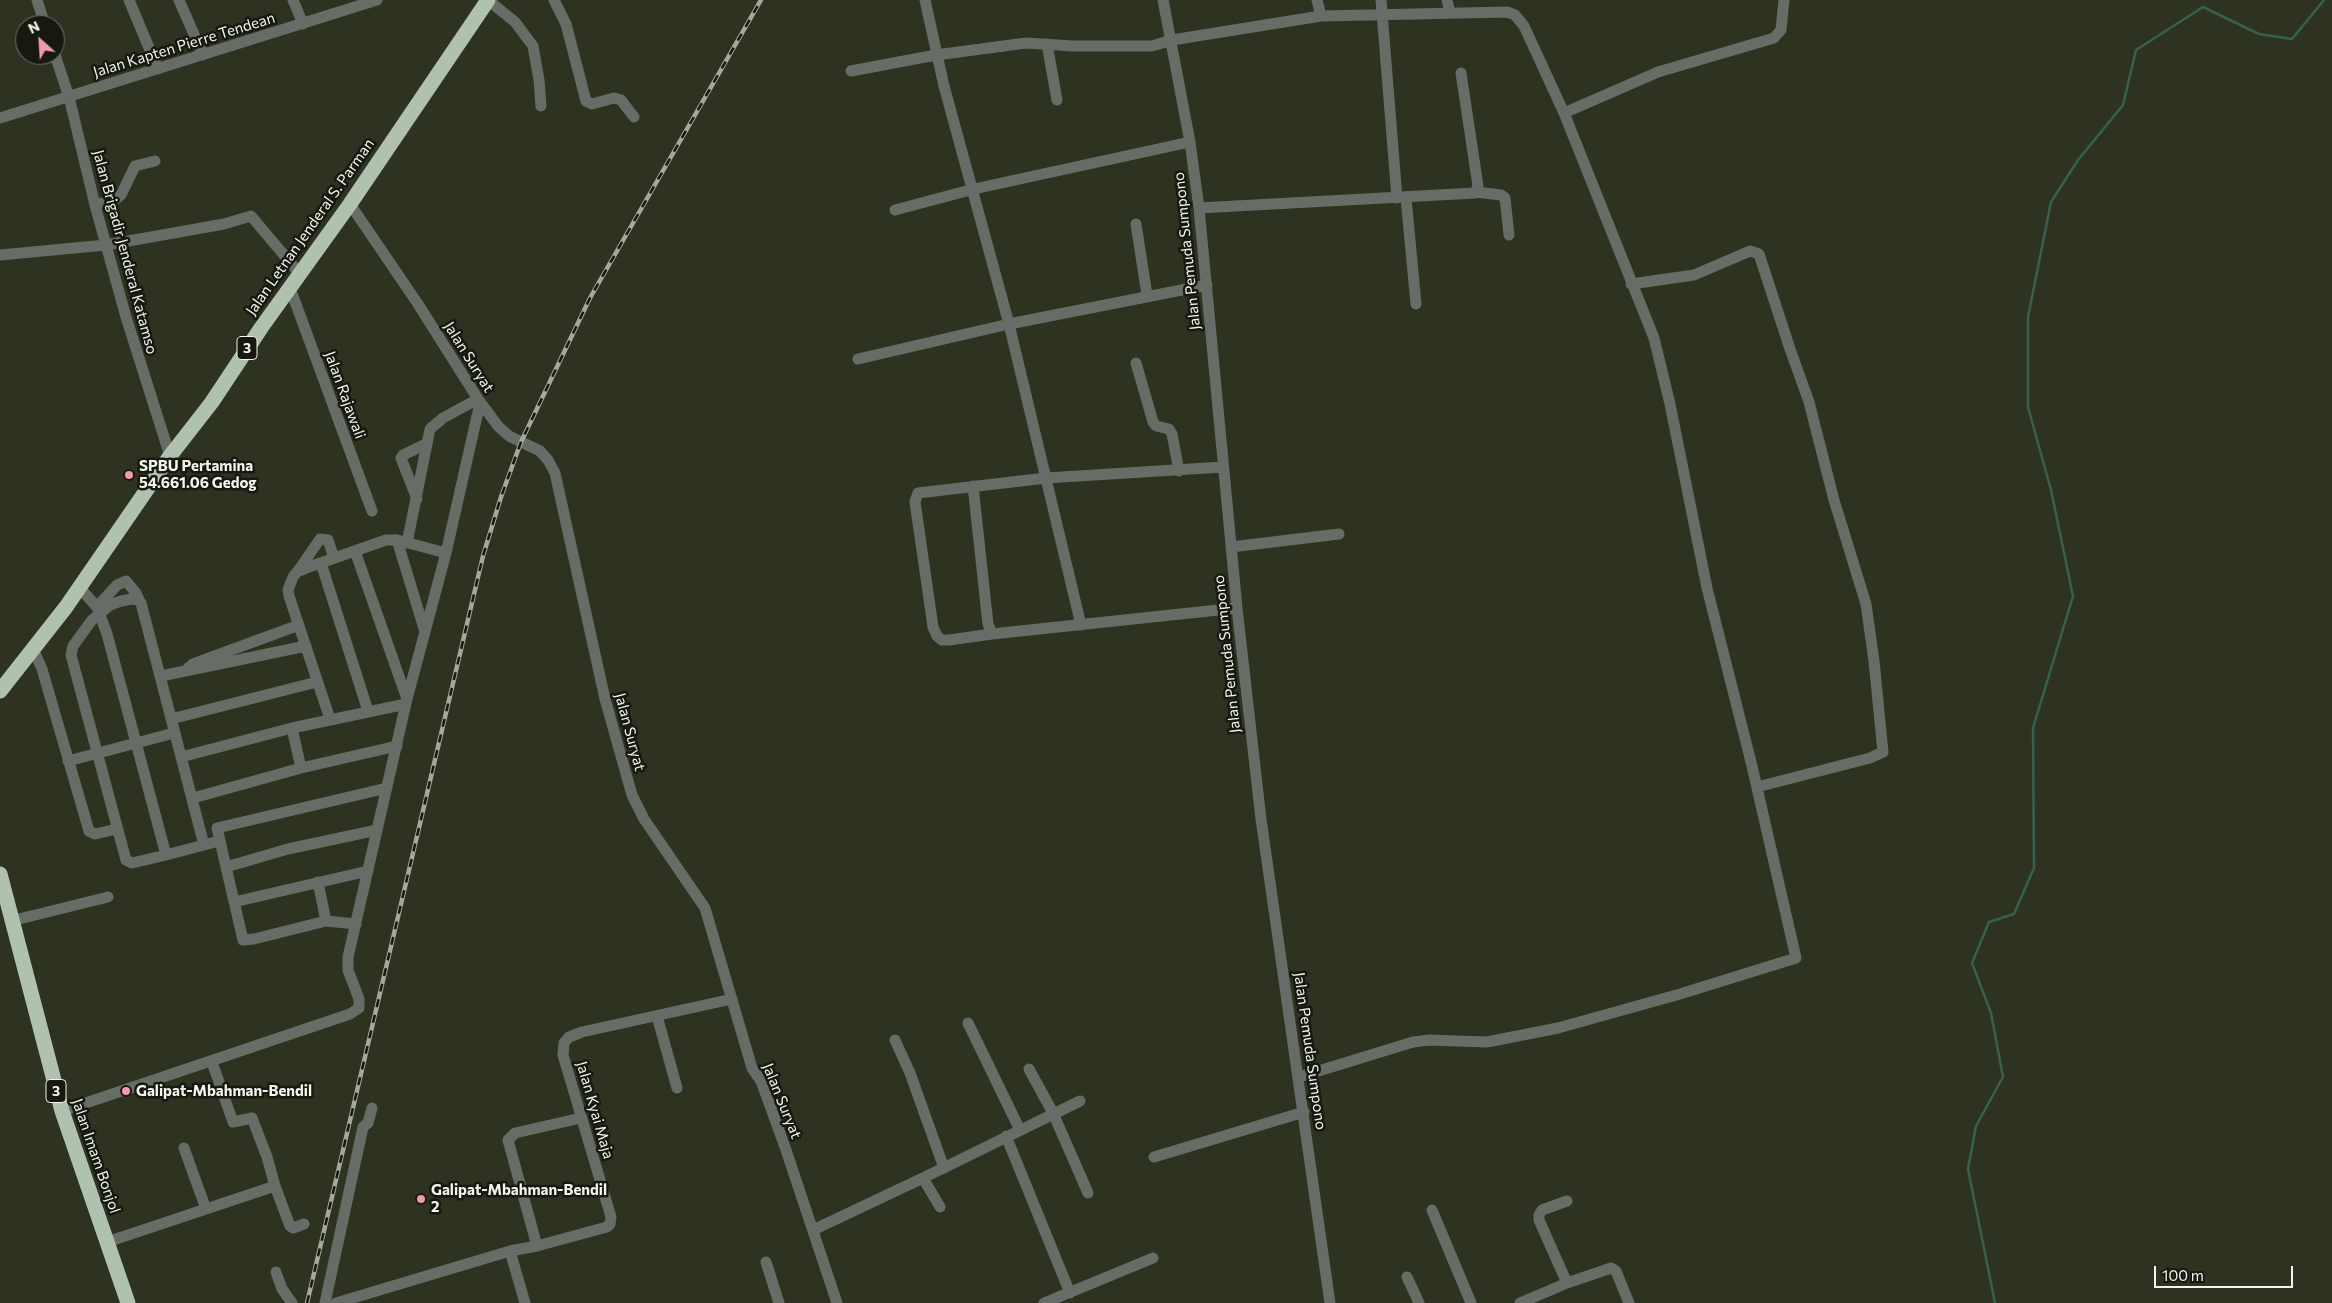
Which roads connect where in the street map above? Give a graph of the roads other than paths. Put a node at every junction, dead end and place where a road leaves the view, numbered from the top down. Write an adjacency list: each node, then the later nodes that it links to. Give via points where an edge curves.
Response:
1 (37, 0): 16 (street)
2 (129, 0): 24 (street)
3 (179, 0): 21 (street)
4 (293, 0): 18 (street)
5 (377, 0): 18 (street, Jalan Kapten Pierre Tendean)
6 (488, 0): 29 (street, via 516,22 533,46); 38 (highway, Jalan Letnan Jenderal S. Parman / 3)
7 (554, 0): 31 (street, via 566,24 586,101 592,104 614,98 620,100)
8 (925, 0): 22 (street)
9 (1163, 0): 19 (street, Jalan Pemuda Sumpono)
10 (1317, 0): 17 (street)
11 (1381, 0): 15 (street)
12 (1447, 0): 14 (street)
13 (1784, 0): 30 (street, via 1781,30 1770,40 1658,72)
14 (1450, 12): 15 (street); 30 (street, via 1507,12 1515,15 1529,35)
15 (1381, 14): 17 (street); 37 (street)
16 (42, 15)
17 (1321, 16): 19 (street)
18 (303, 24): 21 (street, Jalan Kapten Pierre Tendean)
19 (1172, 40): 20 (street, via 1152,46); 33 (street, Jalan Pemuda Sumpono)
20 (1047, 44): 22 (street, via 1014,44); 28 (street)
21 (203, 55): 24 (street, Jalan Kapten Pierre Tendean)
22 (936, 55): 25 (street); 35 (street)
23 (58, 65): 27 (street, Jalan Brigadir Jenderal Katamso)
24 (158, 69): 27 (street, Jalan Kapten Pierre Tendean)
25 (851, 71)
26 (1461, 73): 36 (street, via 1478,186)
27 (69, 97): 32 (street, Jalan Kapten Pierre Tendean); 39 (street, Jalan Brigadir Jenderal Katamso)
28 (1057, 100)
29 (541, 106)
30 (1564, 113): 47 (street)
31 (634, 117)
32 (0, 118)
33 (1190, 142): 35 (street); 40 (street, Jalan Pemuda Sumpono)
34 (155, 161): 39 (street, via 134,166 121,195)
35 (974, 189): 41 (street); 52 (street)
36 (1476, 192): 37 (street); 43 (street, via 1505,198)
37 (1402, 198): 40 (street); 51 (street)
38 (350, 204): 46 (highway, Jalan Letnan Jenderal S. Parman / 3); 55 (street, Jalan Suryat)
39 (95, 205): 44 (street, Jalan Brigadir Jenderal Katamso)
40 (1199, 208): 48 (street, Jalan Pemuda Sumpono)
41 (895, 210)
42 (1136, 224): 50 (street)
43 (1509, 235)
44 (106, 245): 45 (street); 46 (street, via 253,217); 57 (street, Jalan Brigadir Jenderal Katamso)
45 (0, 255)
46 (300, 274): 49 (highway, Jalan Letnan Jenderal S. Parman / 3)
47 (1631, 284): 98 (street, via 1654,338 1707,588); 98 (street, via 1698,274 1747,252 1759,254 1809,402 1866,604 1882,752 1878,756)
48 (1207, 285): 50 (street); 58 (street, Jalan Pemuda Sumpono)
49 (290, 288): 57 (highway, Jalan Letnan Jenderal S. Parman / 3, via 212,402); 63 (street, Jalan Rajawali)
50 (1147, 295): 52 (street)
51 (1416, 304)
52 (1009, 324): 53 (street); 60 (street)
53 (858, 359)
54 (1136, 363): 59 (street, via 1153,422 1172,434)
55 (479, 401): 56 (street, via 435,424 430,429); 68 (street); 117 (street, Jalan Suryat, via 509,436 540,451 555,473 605,699 632,795 644,819 705,908)
56 (426, 444): 62 (street); 62 (street, via 403,454 401,458)
57 (170, 456): 72 (highway, Jalan Letnan Jenderal S. Parman / 3)
58 (1223, 468): 59 (street); 66 (street, Jalan Pemuda Sumpono)
59 (1179, 471): 60 (street)
60 (1046, 478): 61 (street); 76 (street)
61 (973, 486): 79 (street, via 988,624); 79 (street, via 920,492 916,494 915,502 937,636 949,640)
62 (417, 499): 65 (street)
63 (372, 511)
64 (1340, 534): 66 (street)
65 (402, 542): 67 (street, via 386,540); 68 (street); 78 (street)
66 (1231, 547): 75 (street, Jalan Pemuda Sumpono)
67 (355, 551): 69 (street); 86 (street)
68 (446, 553): 78 (street)
69 (334, 558): 70 (street); 71 (street, via 328,540 320,539)
70 (320, 563): 71 (street); 87 (street)
71 (297, 572): 77 (street, via 288,590)
72 (81, 588): 74 (street); 81 (highway, Jalan Letnan Jenderal S. Parman / 3)
73 (138, 600): 74 (street); 74 (street, via 126,581 117,585); 83 (street)
74 (96, 607): 92 (street); 94 (street, via 71,655)
75 (1236, 608): 76 (street); 123 (street, Jalan Pemuda Sumpono, via 1261,819)
76 (1081, 625): 79 (street)
77 (299, 626): 80 (street); 82 (street)
78 (425, 632): 86 (street)
79 (992, 634)
80 (306, 646): 82 (street); 84 (street)
81 (34, 651): 85 (highway, Jalan Letnan Jenderal S. Parman / 3); 96 (street)
82 (184, 670): 83 (street)
83 (161, 676): 88 (street)
84 (317, 682): 88 (street); 89 (street)
85 (0, 691)
86 (406, 701): 87 (street); 93 (street)
87 (368, 710): 89 (street)
88 (171, 719): 91 (street)
89 (330, 719): 90 (street)
90 (292, 728): 95 (street); 97 (street)
91 (174, 733): 92 (street); 95 (street)
92 (136, 743): 94 (street); 107 (street)
93 (397, 746): 97 (street); 99 (street)
94 (98, 753): 96 (street); 102 (street)
95 (181, 757): 100 (street)
96 (68, 761): 102 (street, via 89,831 95,834)
97 (301, 768): 100 (street)
98 (1757, 786): 123 (street, via 1796,958 1558,1028 1487,1042 1413,1042)
99 (387, 788): 101 (street); 103 (street)
100 (192, 798): 104 (street)
101 (217, 828): 104 (street); 105 (street)
102 (117, 829): 107 (street, via 127,862)
103 (378, 830): 108 (street, via 288,849); 109 (street)
104 (201, 833): 106 (street)
105 (219, 842): 106 (street); 108 (street)
106 (204, 846): 107 (street)
107 (166, 855)
108 (226, 867): 113 (street)
109 (368, 872): 111 (street); 116 (street)
110 (0, 874): 114 (highway, Jalan Imam Bonjol / 3)
111 (318, 882): 113 (street); 115 (street)
112 (108, 897): 114 (street)
113 (234, 902): 115 (street, via 243,940)
114 (11, 921): 127 (highway, Jalan Imam Bonjol / 3)
115 (326, 921): 116 (street)
116 (356, 924): 121 (street, via 347,964 359,999 356,1011)
117 (732, 999): 118 (street, Jalan Kyai Maja); 144 (street, Jalan Suryat, via 752,1068 761,1082)
118 (657, 1016): 124 (street); 130 (street, Jalan Kyai Maja, via 582,1032 569,1037 564,1043 563,1055)
119 (968, 1023): 131 (street)
120 (895, 1040): 135 (street)
121 (212, 1062): 127 (street); 137 (street, via 233,1122 252,1118)
122 (1029, 1068): 129 (street)
123 (1299, 1077): 128 (street, Jalan Pemuda Sumpono)
124 (677, 1088)
125 (1080, 1101): 129 (street)
126 (372, 1108): 156 (street, via 368,1123 363,1127)
127 (62, 1112): 145 (highway, Jalan Imam Bonjol / 3)
128 (1304, 1112): 134 (street); 162 (street, Jalan Pemuda Sumpono)
129 (1053, 1114): 131 (street); 138 (street)
130 (581, 1118): 146 (street, Jalan Kyai Maja, via 611,1217 610,1224); 146 (street, via 515,1133 508,1140)
131 (1020, 1130): 132 (street)
132 (1006, 1136): 135 (street); 153 (street)
133 (184, 1148): 141 (street)
134 (1154, 1157)
135 (944, 1168): 136 (street)
136 (923, 1178): 140 (street); 144 (street)
137 (275, 1186): 141 (street); 143 (street, via 290,1226)
138 (1088, 1193)
139 (1567, 1201): 152 (street, via 1542,1210 1539,1220)
140 (940, 1207)
141 (206, 1209): 145 (street)
142 (1432, 1210): 164 (street)
143 (304, 1224)
144 (812, 1230): 160 (street, Jalan Suryat)
145 (107, 1242): 154 (highway, Jalan Imam Bonjol / 3)
146 (537, 1246): 147 (street, Jalan Kyai Maja)
147 (510, 1251): 157 (street, Jalan Kyai Maja); 158 (street)
148 (1154, 1258): 153 (street)
149 (766, 1262): 159 (street)
150 (276, 1272): 155 (street)
151 (1407, 1277): 163 (street)
152 (1567, 1282): 165 (street); 166 (street, via 1612,1268)
153 (1070, 1293): 161 (street)
154 (128, 1303)
155 (292, 1303)
156 (325, 1303)
157 (336, 1303)
158 (526, 1303)
159 (780, 1303)
160 (836, 1303)
161 (1044, 1303)
162 (1330, 1303)
163 (1419, 1303)
164 (1471, 1303)
165 (1520, 1303)
166 (1629, 1303)

